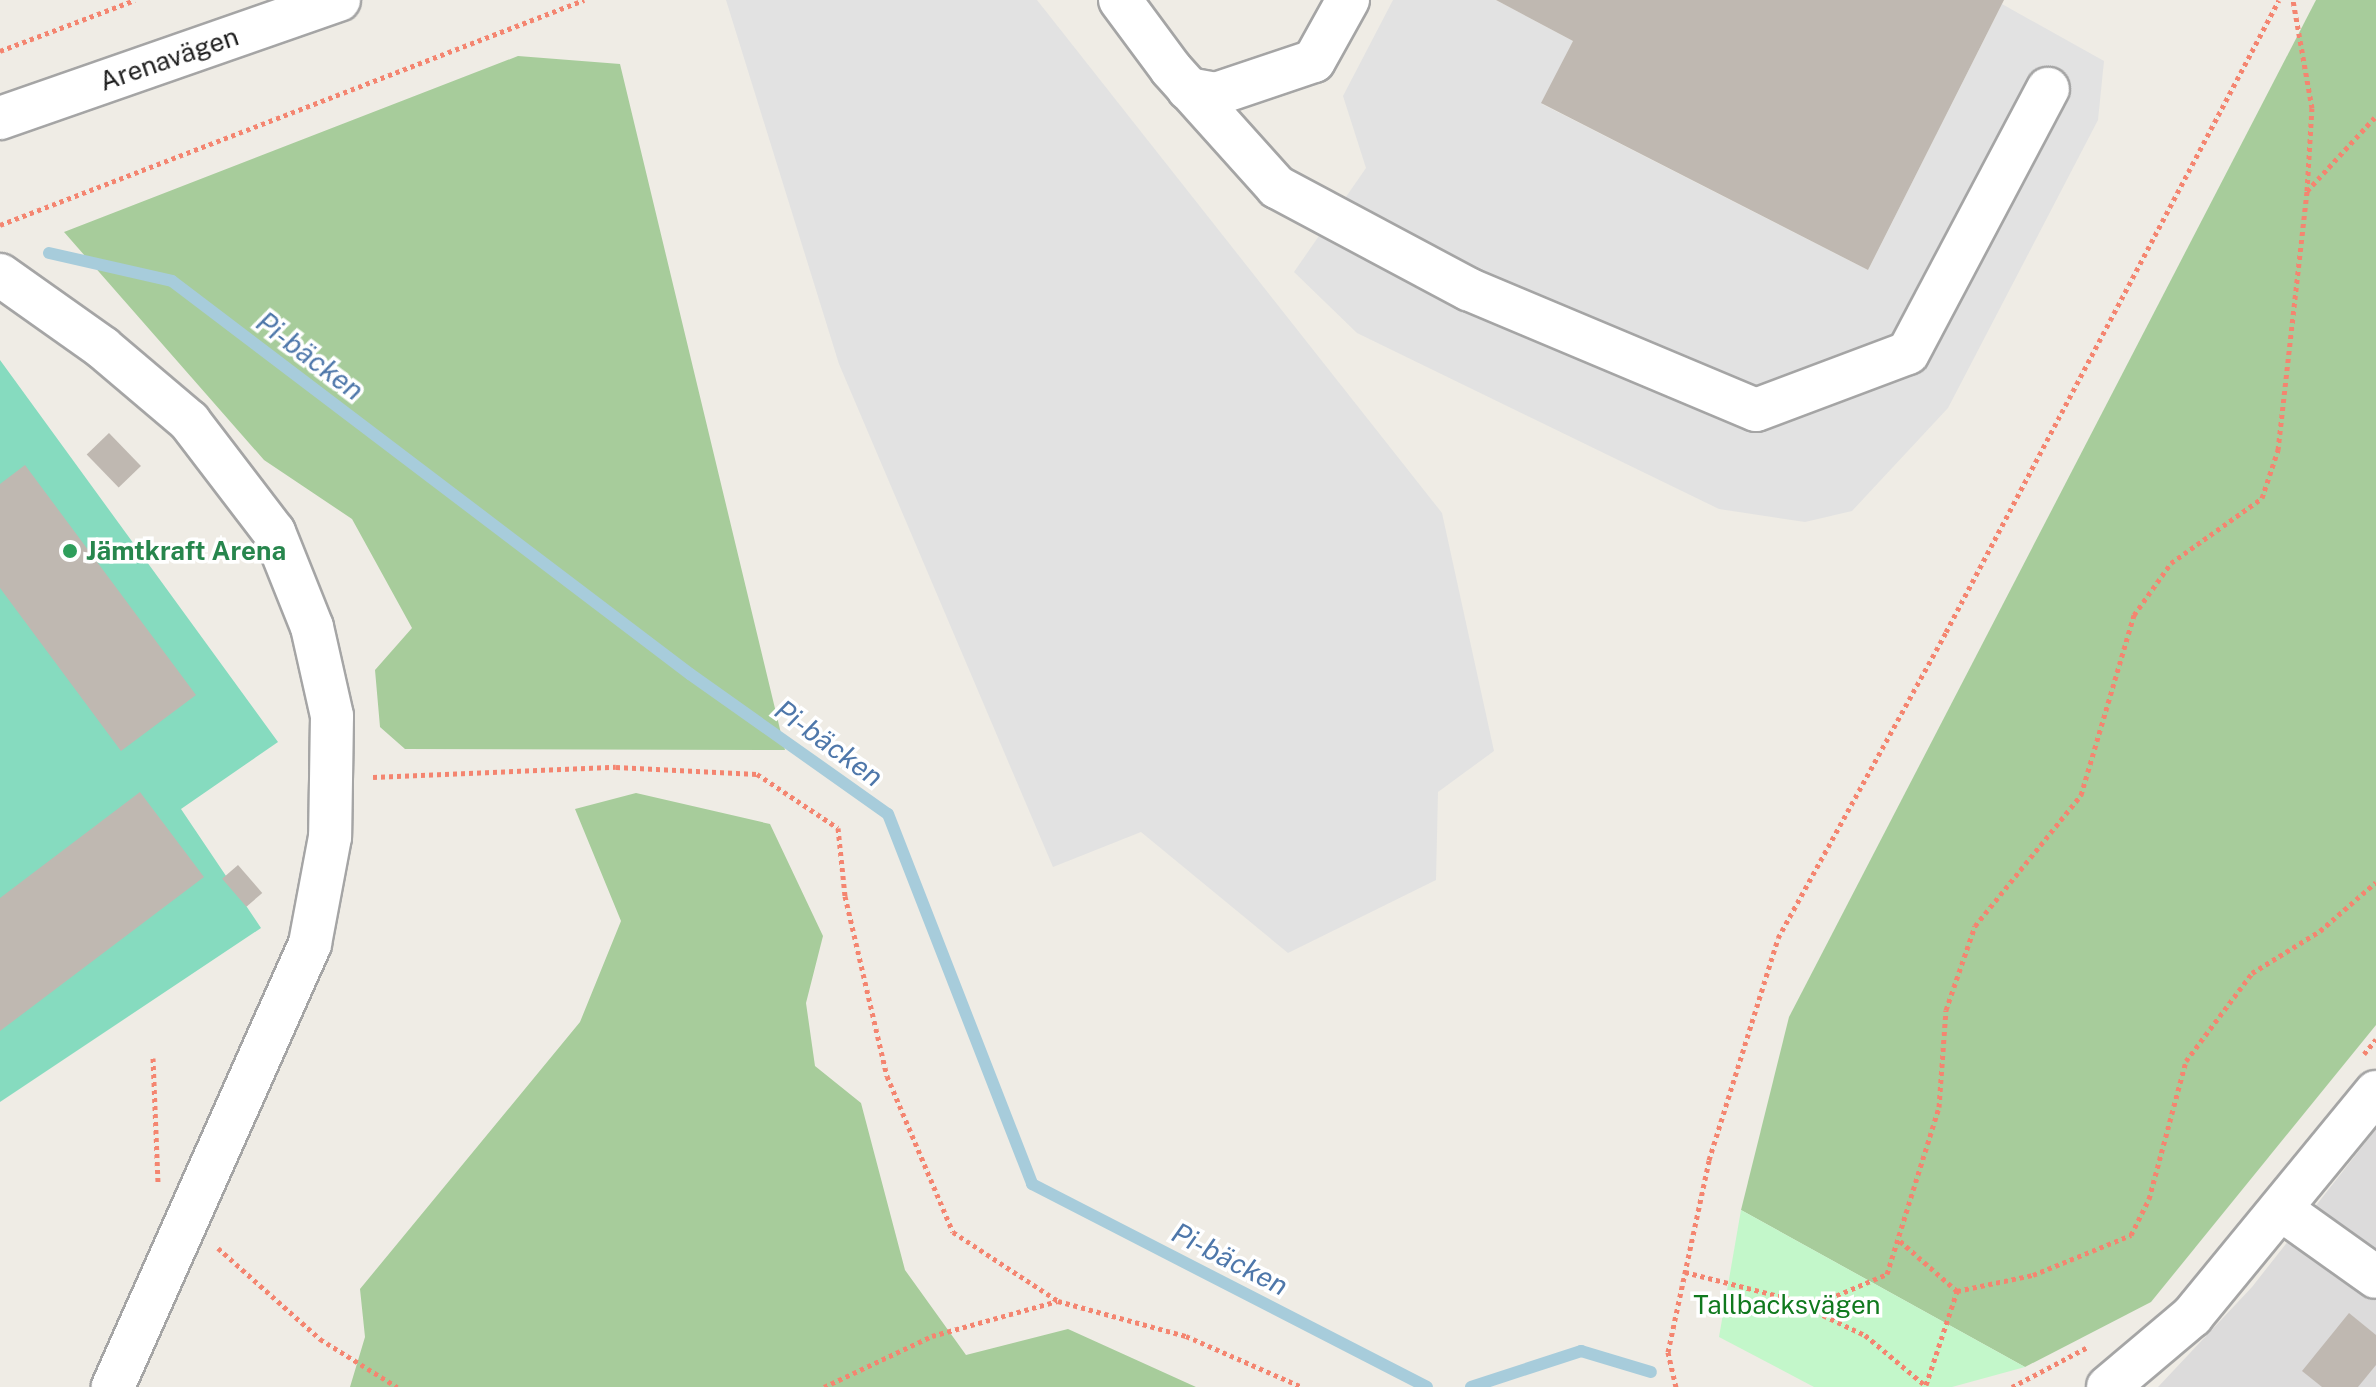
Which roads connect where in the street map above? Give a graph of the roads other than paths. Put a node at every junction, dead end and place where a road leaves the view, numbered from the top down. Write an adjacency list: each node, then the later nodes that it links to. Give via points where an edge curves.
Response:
1 (339, 0): 6 (street, Arenavägen)
2 (1120, 0): 4 (street)
3 (1351, 6): 4 (street, via 1314,61 1216,94)
4 (1188, 89): 5 (street, via 1277,187 1468,289 1756,410 1908,353)
5 (2048, 89)
6 (0, 118)
7 (0, 275): 11 (street, via 103,348 189,421 274,532 312,627 333,744 330,837 310,944)
8 (2376, 1092): 9 (street)
9 (2282, 1210): 10 (street); 12 (street, via 2192,1316)
10 (2376, 1277)
11 (113, 1387)
12 (2108, 1387)

